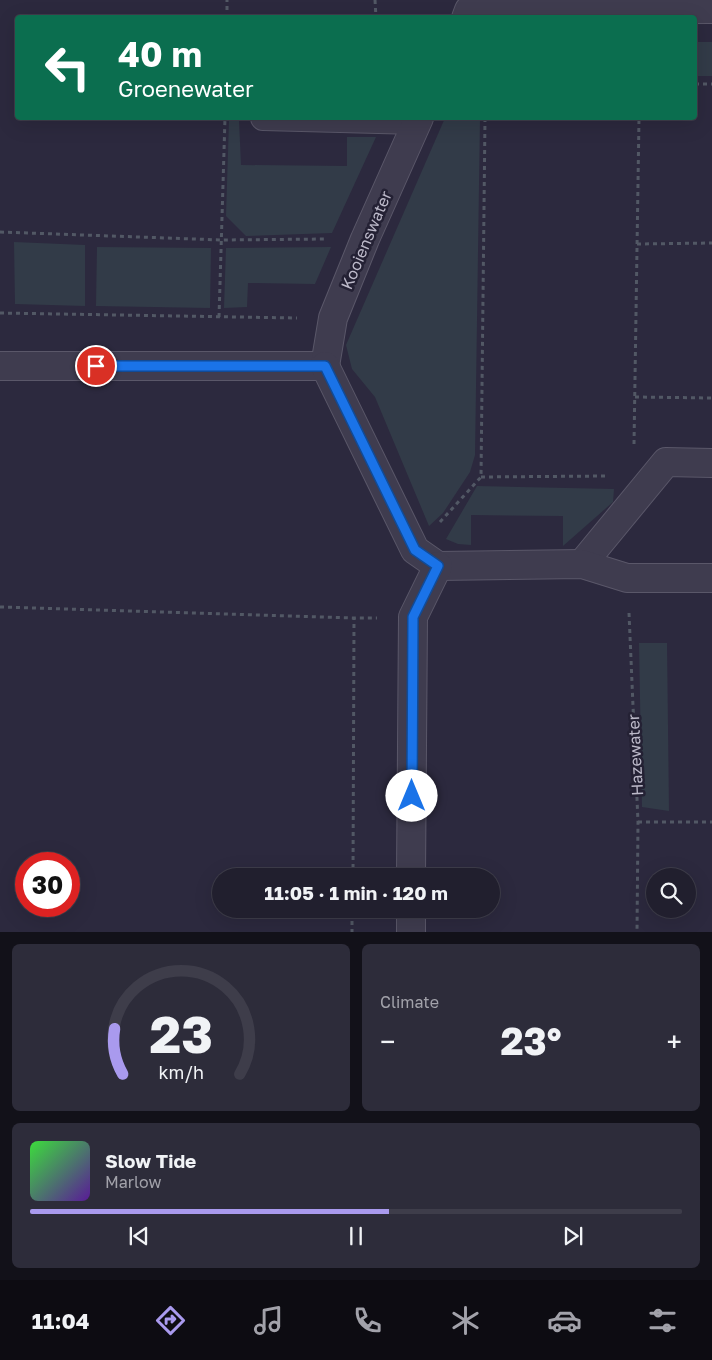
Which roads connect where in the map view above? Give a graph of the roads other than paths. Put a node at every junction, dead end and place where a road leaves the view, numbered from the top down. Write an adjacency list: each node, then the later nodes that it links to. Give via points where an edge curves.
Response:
1 (467, 9): 2 (street)
2 (712, 9)
3 (418, 120): 5 (street, Kooienswater, via 332,318)
4 (0, 366): 5 (street)
5 (325, 366): 8 (street, via 415,550)
6 (712, 463): 7 (street, via 666,462)
7 (582, 564): 8 (street); 9 (street, via 627,578)
8 (438, 566): 10 (street, via 413,617)
9 (712, 578)
10 (411, 868)
11 (411, 918): 12 (street)
12 (411, 932)

